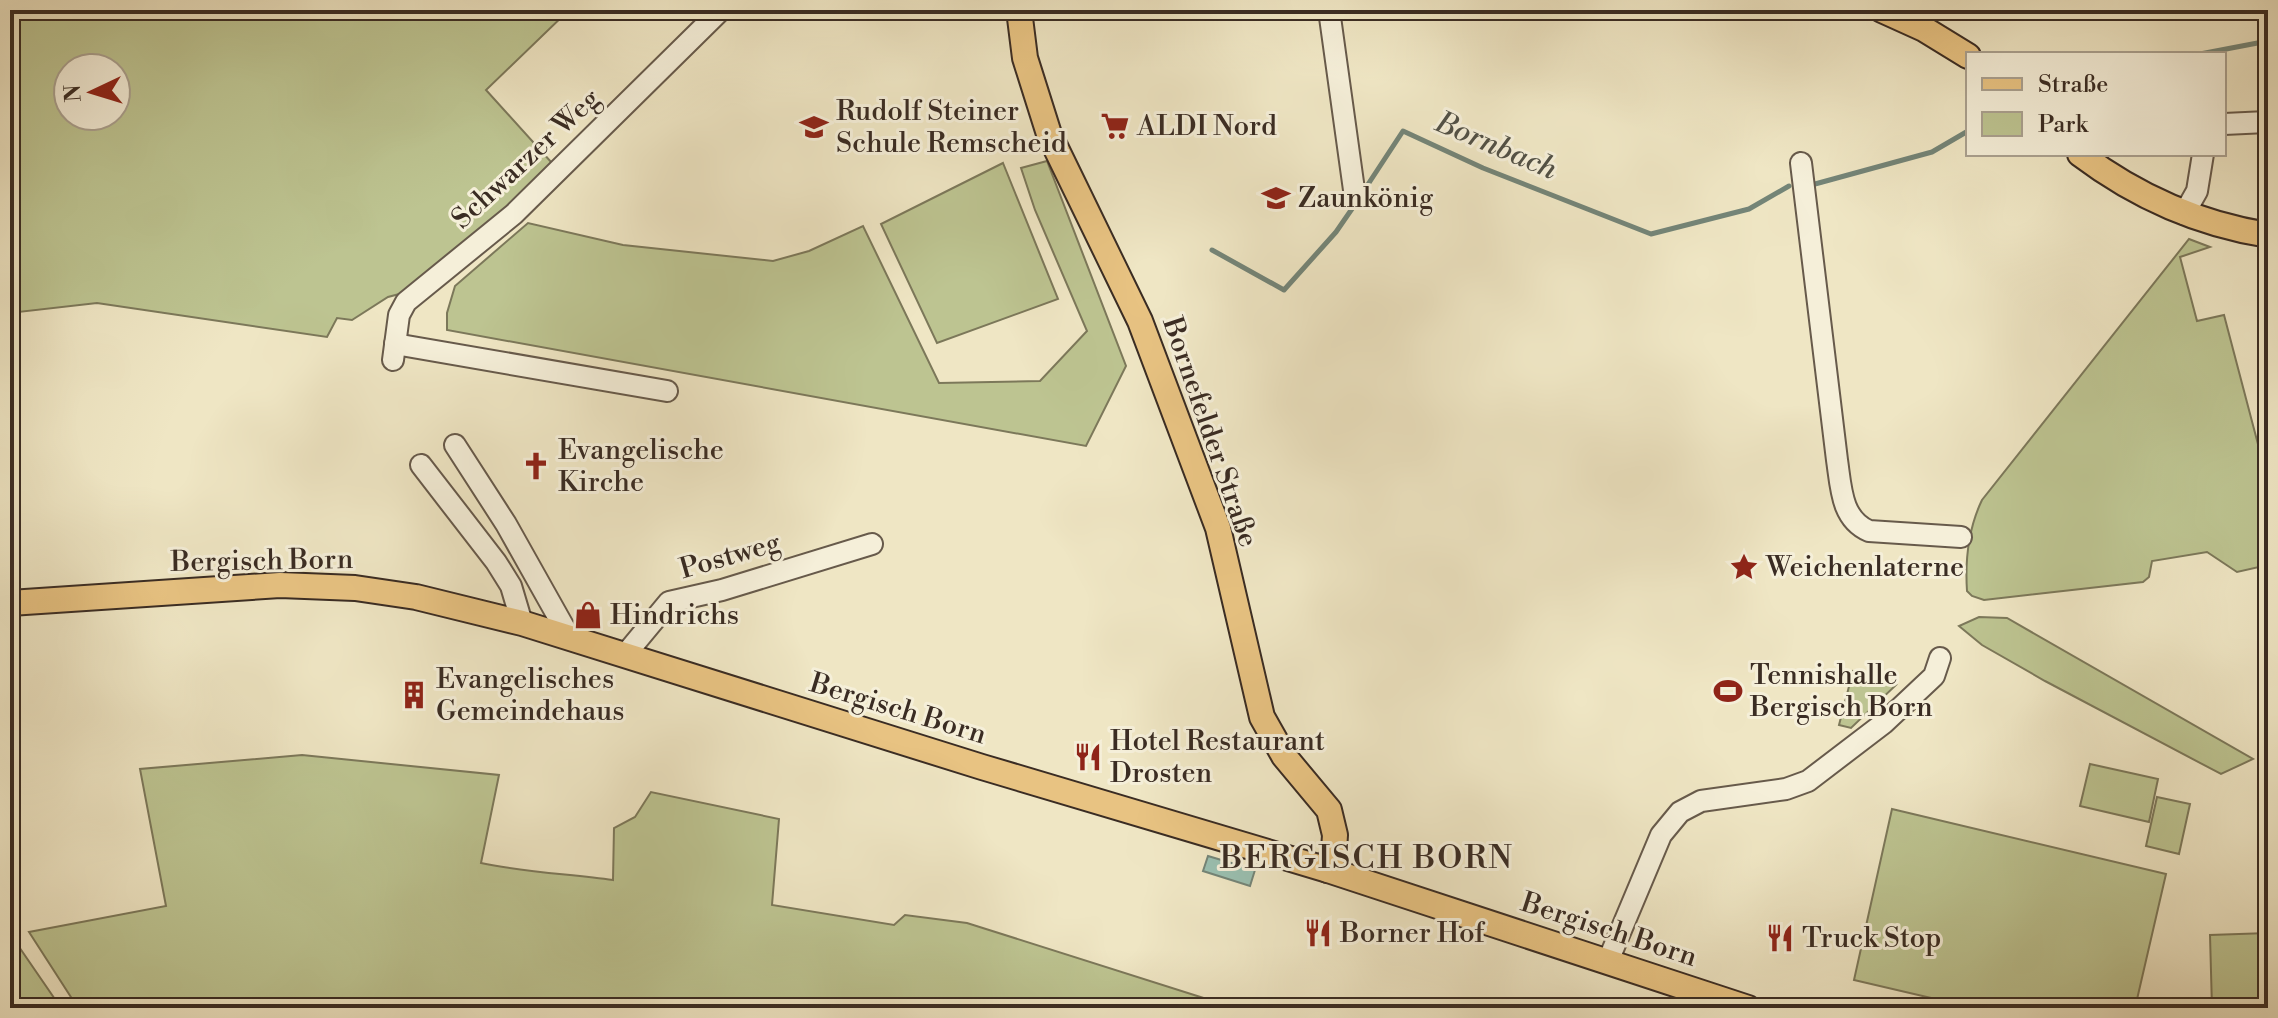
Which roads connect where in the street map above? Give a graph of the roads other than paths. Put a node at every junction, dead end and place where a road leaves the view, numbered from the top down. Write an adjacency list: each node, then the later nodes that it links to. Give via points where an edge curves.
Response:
1 (721, 10): 14 (street, Schwarzer Weg, via 557,172 488,237 406,302 399,315 394,352)
2 (1019, 10): 24 (main road, Bornefelder Straße, via 1025,58 1049,134 1150,344 1218,528 1262,717 1284,756 1329,810 1335,835)
3 (1329, 10): 11 (street)
4 (1882, 10): 5 (main road)
5 (1966, 55)
6 (2267, 122): 7 (street)
7 (2226, 124)
8 (2083, 156): 12 (main road, via 2137,192)
9 (2203, 156): 12 (street, via 2197,191)
10 (1801, 163): 17 (street, via 1837,460 1849,514 1869,531)
11 (1355, 197)
12 (2184, 214): 13 (main road)
13 (2268, 235)
14 (667, 391)
15 (455, 445): 21 (street)
16 (421, 465): 20 (street, via 496,562 511,586)
17 (1961, 537)
18 (872, 544): 22 (street, Postweg, via 669,602)
19 (10, 603): 20 (main road, Bergisch Born, via 239,586 317,586 402,594)
20 (522, 623): 21 (main road, Bergisch Born)
21 (570, 638): 22 (main road, Bergisch Born)
22 (625, 655): 24 (main road, Bergisch Born)
23 (1940, 658): 25 (street, via 1934,676 1820,773 1797,786 1701,801 1680,812 1661,835)
24 (1328, 870): 25 (main road, Bergisch Born)
25 (1608, 961): 26 (main road, Bergisch Born)
26 (1748, 1008)

